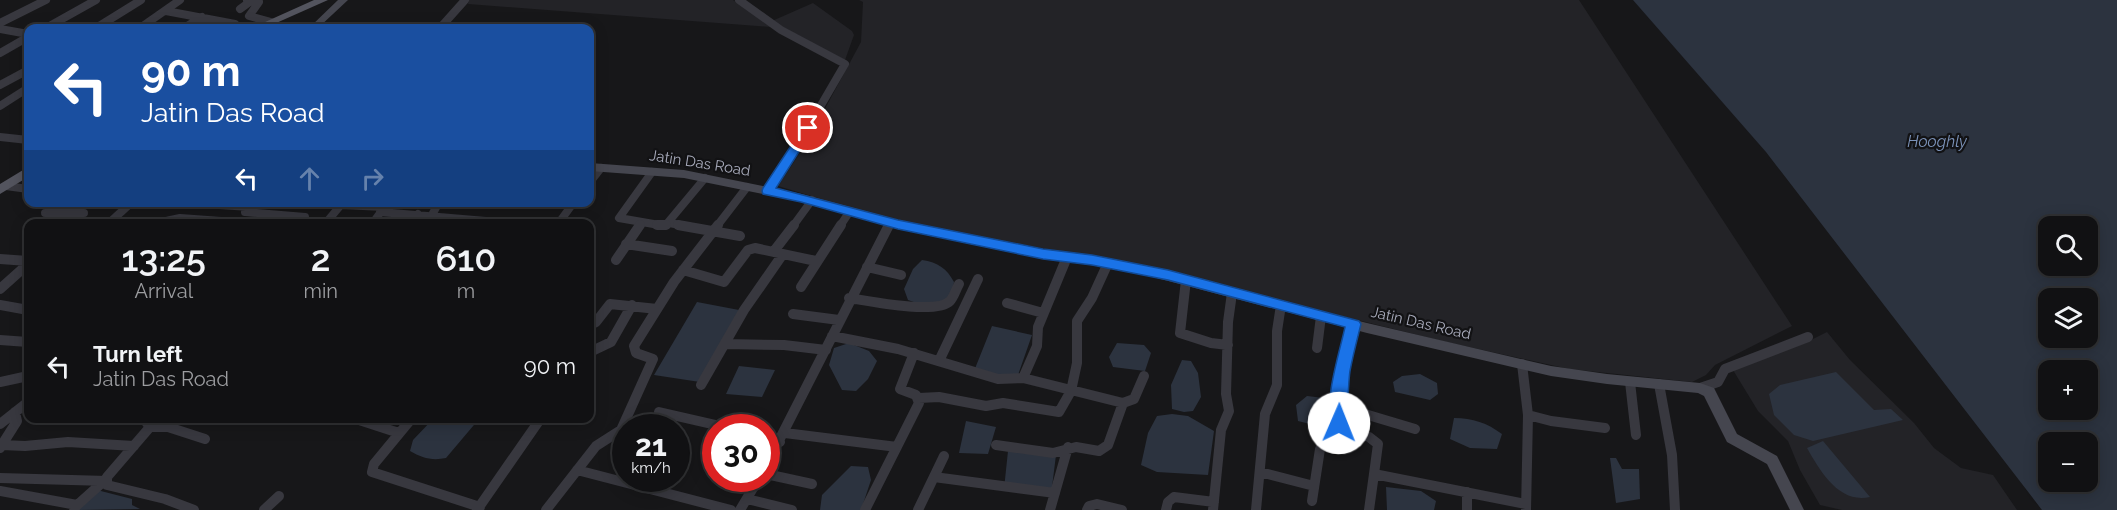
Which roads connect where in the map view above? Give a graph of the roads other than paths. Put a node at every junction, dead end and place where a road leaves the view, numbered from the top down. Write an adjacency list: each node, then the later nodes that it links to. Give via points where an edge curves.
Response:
1 (46, 0): 14 (street)
2 (96, 0): 15 (street)
3 (141, 0): 16 (street)
4 (180, 0): 11 (street)
5 (249, 0): 10 (street); 13 (street, via 259,2 249,16)
6 (323, 0): 13 (main road)
7 (343, 0): 21 (street)
8 (465, 0): 22 (street)
9 (739, 0): 40 (street, via 781,30 845,64)
10 (240, 9)
11 (166, 10): 12 (street); 17 (street)
12 (202, 17): 18 (street); 19 (street)
13 (272, 22): 20 (main road)
14 (0, 23)
15 (54, 24)
16 (102, 24)
17 (146, 24)
18 (191, 24)
19 (235, 24)
20 (267, 24)
21 (317, 24)
22 (444, 24)
23 (0, 29): 24 (street)
24 (24, 34)
25 (24, 38): 26 (street)
26 (0, 53)
27 (24, 74): 28 (street)
28 (0, 86)
29 (24, 91): 30 (street)
30 (0, 106)
31 (0, 137): 32 (street)
32 (24, 140)
33 (595, 167): 34 (street, Jatin Das Road)
34 (652, 172): 36 (street, Jatin Das Road); 63 (street, via 619,215 621,219)
35 (24, 174): 38 (main road)
36 (705, 178): 37 (street, Jatin Das Road); 64 (street)
37 (747, 187): 40 (street, Jatin Das Road); 65 (street)
38 (3, 188): 39 (street)
39 (24, 189)
40 (768, 191): 41 (street, Jatin Das Road)
41 (812, 200): 48 (street, Jatin Das Road); 69 (street)
42 (74, 207): 49 (street)
43 (127, 207): 55 (street)
44 (250, 207): 54 (street); 58 (street)
45 (339, 207): 59 (street)
46 (384, 207): 52 (street)
47 (436, 207): 53 (street)
48 (850, 211): 62 (street, Jatin Das Road); 73 (street)
49 (69, 212): 50 (street); 51 (street)
50 (45, 213)
51 (84, 213)
52 (418, 214): 53 (street); 60 (street)
53 (432, 215): 61 (street)
54 (305, 217)
55 (113, 219)
56 (161, 219): 57 (street)
57 (179, 219)
58 (238, 219)
59 (329, 219)
60 (414, 219)
61 (449, 219)
62 (890, 222): 70 (street, Jatin Das Road); 77 (street)
63 (641, 223): 64 (street); 67 (street)
64 (669, 223): 65 (street)
65 (713, 232): 66 (street); 78 (street)
66 (740, 237)
67 (626, 244): 68 (street); 72 (street)
68 (672, 251)
69 (778, 253): 73 (street); 78 (street, via 748,250 724,282); 103 (street)
70 (1067, 257): 75 (street, Jatin Das Road); 93 (street)
71 (0, 259): 74 (street)
72 (616, 260)
73 (816, 261): 83 (street)
74 (24, 262)
75 (1108, 263): 81 (street, Jatin Das Road); 119 (street, via 1077,321 1077,363)
76 (24, 267): 84 (street)
77 (867, 267): 79 (street); 86 (street)
78 (683, 270): 92 (street)
79 (901, 275)
80 (978, 279): 109 (street)
81 (1186, 280): 85 (street, Jatin Das Road); 104 (street, via 1180,333 1211,344)
82 (959, 284): 86 (street, via 950,300 939,307 900,307)
83 (801, 286)
84 (0, 289)
85 (1232, 293): 90 (street, Jatin Das Road); 104 (street)
86 (849, 298): 96 (street)
87 (1007, 303): 93 (street)
88 (0, 305): 91 (street)
89 (632, 305): 92 (street); 97 (street, via 610,304); 106 (street, via 608,345)
90 (1281, 305): 95 (street, Jatin Das Road); 148 (street, via 1277,385 1265,414)
91 (24, 309)
92 (657, 309): 147 (street, via 634,346 636,353 652,359 632,410 621,430 596,446)
93 (1043, 313): 113 (street, via 1037,346)
94 (793, 314): 96 (street)
95 (1321, 316): 98 (street, Jatin Das Road); 105 (street)
96 (839, 320): 99 (street)
97 (594, 323)
98 (1353, 324): 110 (street, Jatin Das Road); 123 (street)
99 (832, 336): 107 (street); 108 (street)
100 (1808, 337): 118 (street, via 1725,369 1718,382)
101 (0, 340): 102 (street)
102 (24, 342)
103 (725, 344): 107 (street); 116 (street)
104 (1228, 345): 163 (street, via 1229,411 1221,430)
105 (1317, 348)
106 (594, 349)
107 (826, 350): 137 (street)
108 (914, 353): 109 (street); 120 (street, via 900,389)
109 (939, 361): 113 (street, via 998,379)
110 (1522, 363): 114 (street, Jatin Das Road, via 1551,371); 126 (street)
111 (1144, 376): 121 (street, via 1134,399)
112 (24, 377): 115 (street)
113 (1023, 378): 119 (street)
114 (1630, 381): 117 (street, Jatin Das Road); 136 (street)
115 (0, 382)
116 (701, 384)
117 (1659, 384): 118 (street, Jatin Das Road); 182 (street, via 1672,455)
118 (1700, 388): 183 (street, via 1709,393 1732,438 1772,460)
119 (1071, 391): 120 (street, via 1062,410 1054,413 1003,403 986,406 939,397); 121 (street)
120 (919, 398): 143 (street)
121 (1123, 403): 144 (street, via 1108,446 1099,451)
122 (24, 405): 124 (street)
123 (1338, 406): 134 (street); 149 (street, via 1342,429 1369,436 1378,444)
124 (15, 412): 132 (street); 142 (street, via 17,421)
125 (659, 412): 127 (street)
126 (1528, 414): 133 (street); 165 (street)
127 (702, 422)
128 (146, 423): 138 (street); 141 (street)
129 (381, 423): 135 (street)
130 (408, 423): 135 (street)
131 (538, 423): 166 (street)
132 (0, 424)
133 (1605, 428)
134 (1415, 429)
135 (399, 433): 166 (street, via 370,469 372,472)
136 (1636, 435)
137 (783, 438): 139 (street); 143 (street)
138 (205, 439)
139 (780, 443)
140 (996, 445): 144 (street, via 1053,453)
141 (135, 446): 142 (street, via 68,442); 153 (street)
142 (1, 447)
143 (897, 447): 173 (street)
144 (1068, 447): 159 (street)
145 (1320, 449): 155 (street)
146 (944, 456): 151 (street)
147 (577, 470): 169 (street); 170 (street)
148 (1260, 472): 155 (street); 179 (street)
149 (1374, 474): 158 (street); 180 (street)
150 (780, 477): 154 (street)
151 (934, 477): 159 (street); 174 (street)
152 (0, 478): 153 (street)
153 (105, 481): 164 (street); 167 (street, via 107,485)
154 (812, 484)
155 (1314, 486): 162 (street)
156 (0, 491): 164 (street)
157 (751, 492): 161 (street)
158 (1467, 492): 165 (street); 181 (street)
159 (1055, 493): 175 (street)
160 (279, 496): 168 (street)
161 (747, 499): 171 (street); 172 (street)
162 (1312, 501)
163 (1213, 506): 178 (street, via 1174,497)
164 (75, 507)
165 (1526, 507)
166 (478, 508)
167 (194, 510)
168 (264, 510)
169 (546, 510)
170 (732, 510)
171 (740, 510)
172 (792, 510)
173 (865, 510)
174 (918, 510)
175 (1050, 510)
176 (1087, 510): 177 (street, via 1093,504)
177 (1122, 510)
178 (1166, 510)
179 (1256, 510)
180 (1369, 510)
181 (1467, 510)
182 (1676, 510)
183 (1797, 510)

